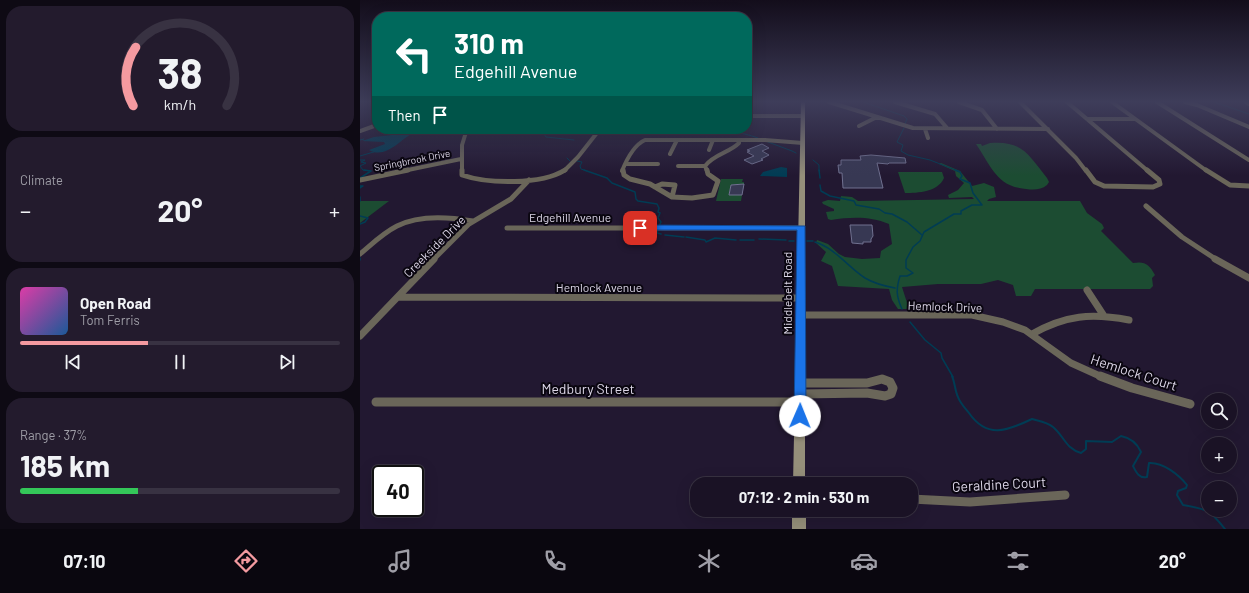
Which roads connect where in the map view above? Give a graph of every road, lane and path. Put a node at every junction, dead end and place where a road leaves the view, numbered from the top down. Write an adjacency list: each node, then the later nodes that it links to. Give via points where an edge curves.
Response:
1 (371, 127): 12 (street)
2 (803, 127): 19 (street, Middlebelt Road)
3 (907, 127): 9 (street)
4 (1046, 127): 11 (street)
5 (1096, 127): 11 (street, via 1160,184 1153,187 1114,187 1099,184 1091,179 1076,158)
6 (1146, 127): 30 (street, via 1223,182 1235,186)
7 (1196, 127): 23 (street)
8 (947, 128): 9 (street); 10 (street)
9 (925, 129): 15 (street)
10 (997, 129): 11 (street)
11 (1048, 129)
12 (360, 130)
13 (465, 134): 22 (street)
14 (596, 134): 29 (street, Springbrook Drive, via 565,171 551,177)
15 (928, 138)
16 (677, 140): 17 (street); 21 (street); 24 (street, via 640,142)
17 (713, 140): 18 (street); 20 (street)
18 (739, 140): 19 (street); 27 (street, via 734,148 709,160)
19 (803, 143): 36 (street, Middlebelt Road)
20 (709, 150)
21 (670, 154)
22 (461, 159): 28 (street, Springbrook Drive); 29 (street, Springbrook Drive, via 462,175 467,177)
23 (1249, 160)
24 (626, 164): 25 (street); 31 (street, via 622,172 627,178)
25 (658, 164)
26 (678, 166): 27 (street)
27 (705, 166): 32 (street, via 708,174 718,181 713,195)
28 (360, 180)
29 (529, 180): 34 (street, Creekside Drive, via 511,199)
30 (1249, 186)
31 (655, 187): 32 (street); 32 (street, via 662,184 675,185)
32 (672, 197)
33 (1146, 206): 38 (street, via 1191,244)
34 (473, 221): 37 (street, via 407,221 388,230); 40 (street, Creekside Drive)
35 (507, 228): 36 (street, Edgehill Avenue)
36 (802, 228): 41 (street, Middlebelt Road)
37 (360, 254)
38 (1249, 278)
39 (1087, 290): 43 (street)
40 (398, 297): 41 (street, Hemlock Avenue); 46 (street, Creekside Drive)
41 (801, 298): 42 (street, Middlebelt Road)
42 (801, 316): 45 (street, Hemlock Drive, via 972,315 997,319); 47 (street, Middlebelt Road)
43 (1104, 316): 44 (street); 45 (street, via 1068,318)
44 (1129, 320)
45 (1032, 334): 50 (street, Hemlock Court, via 1064,358 1092,374)
46 (360, 336)
47 (800, 383): 48 (street, Middlebelt Road); 48 (street, Medbury Street, via 867,382 882,379 890,382 893,388 891,394 885,396 867,393)
48 (800, 398): 49 (street, Medbury Street); 51 (street, Middlebelt Road)
49 (376, 402)
50 (1190, 404)
51 (799, 477)
52 (1065, 495): 53 (street, Geraldine Court, via 970,502)
53 (918, 499)
54 (799, 517): 55 (street)
55 (799, 529)

